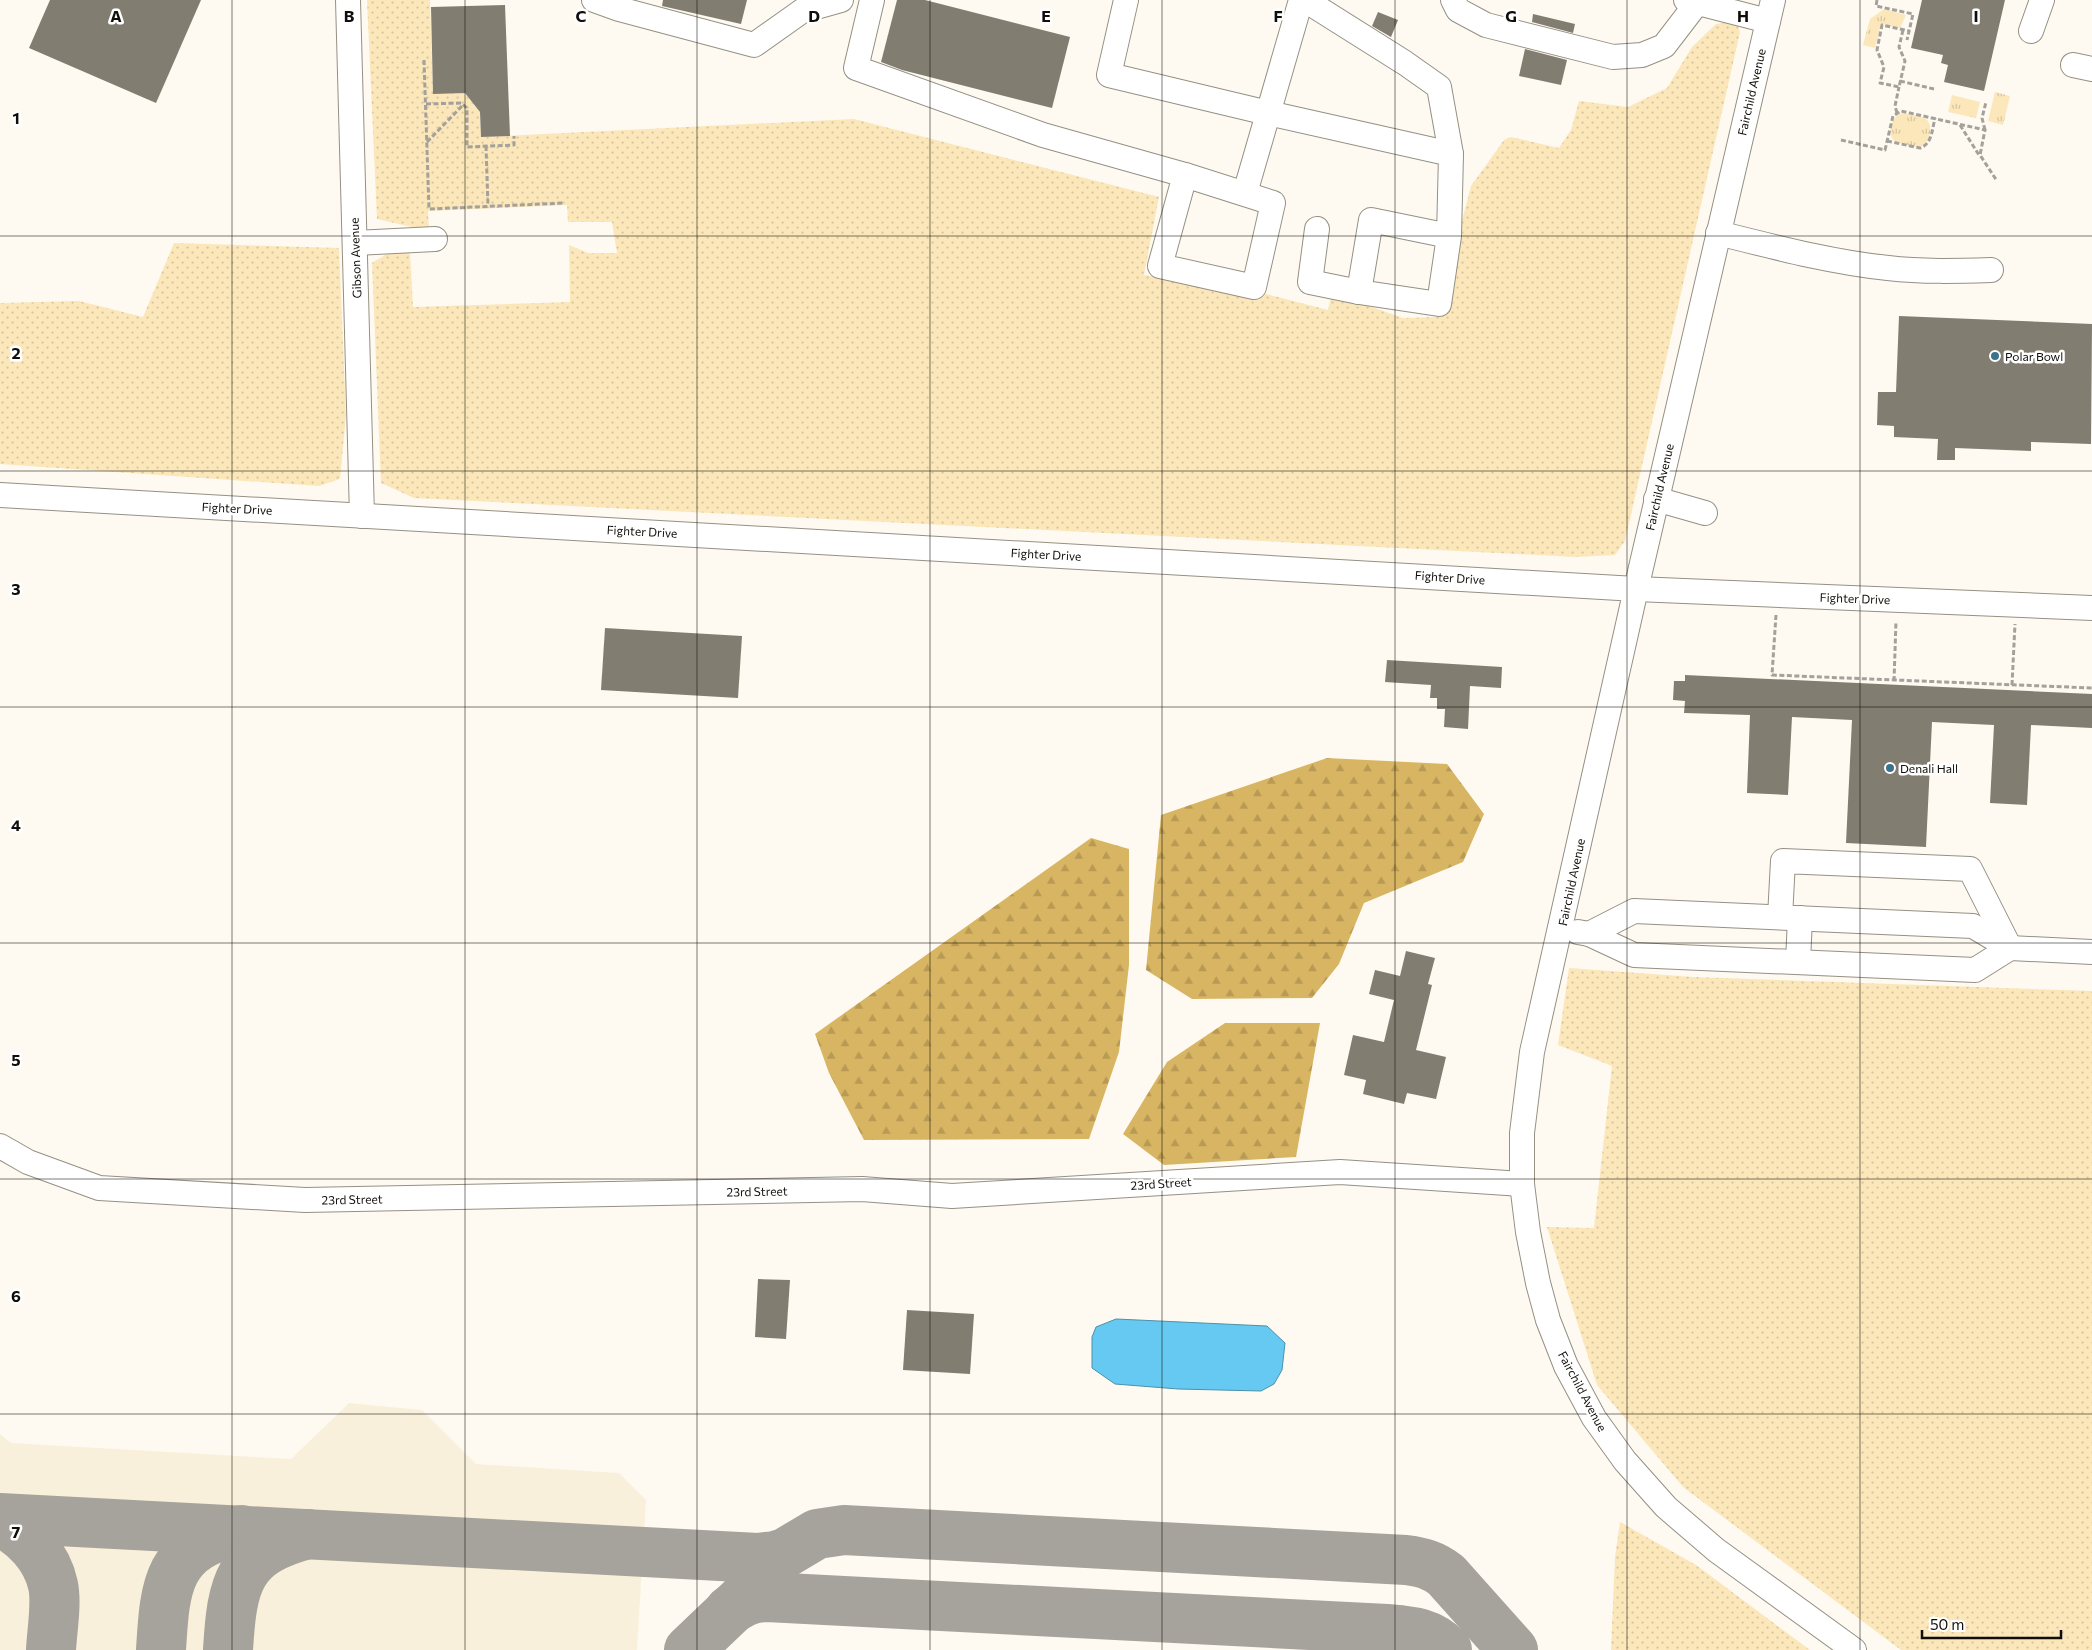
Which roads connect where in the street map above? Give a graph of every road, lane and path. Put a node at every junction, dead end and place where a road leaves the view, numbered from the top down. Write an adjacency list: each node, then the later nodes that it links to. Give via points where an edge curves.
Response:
1 (348, 0): 48 (street, Gibson Avenue)
2 (594, 0): 12 (street)
3 (841, 0): 13 (street)
4 (872, 0): 39 (street, via 856,68 1043,135)
5 (1126, 0): 26 (street, via 1109,75)
6 (1300, 0): 26 (street)
7 (1306, 0): 37 (street, via 1439,87)
8 (1453, 0): 11 (street, via 1458,10 1486,25 1613,57 1642,55 1664,46)
9 (1877, 0): 16 (path, via 1876,6 1913,14)
10 (2042, 0): 17 (street)
11 (1692, 1): 14 (street)
12 (620, 4): 13 (street, via 754,45)
13 (798, 6)
14 (1770, 10): 45 (street, Fairchild Avenue)
15 (1903, 30): 16 (path); 18 (path); 21 (path, via 1882,25 1877,50 1884,67 1880,83)
16 (1909, 31): 18 (path, via 1907,40)
17 (2031, 31)
18 (1901, 38): 20 (path, via 1899,47 1905,62)
19 (424, 60): 24 (path)
20 (1900, 81): 21 (path); 22 (path)
21 (1899, 88): 27 (path, via 1895,106)
22 (1934, 89)
23 (1986, 102): 31 (path, via 1982,118)
24 (426, 104): 25 (path); 35 (path)
25 (463, 105): 35 (path); 36 (path, via 467,108 467,147)
26 (1268, 113): 37 (street); 41 (street)
27 (1897, 113): 28 (path, via 1904,111); 34 (path)
28 (1934, 118): 30 (path); 34 (path, via 1929,141 1924,147)
29 (1987, 123): 31 (path)
30 (1960, 124): 31 (path); 38 (path)
31 (1986, 130): 38 (path)
32 (514, 136): 36 (path, via 514,144)
33 (1841, 140): 34 (path, via 1885,150)
34 (1887, 141)
35 (427, 142): 43 (path, via 429,209)
36 (486, 146): 43 (path)
37 (1451, 154): 46 (street)
38 (1980, 155): 40 (path)
39 (1185, 175): 41 (street); 41 (street, via 1160,266 1254,287 1273,203)
40 (1997, 180)
41 (1245, 194)
42 (565, 203): 43 (path)
43 (488, 206)
44 (1317, 229): 50 (street, via 1310,282)
45 (1718, 233): 49 (street, via 1886,268); 52 (street, Fairchild Avenue)
46 (1449, 236): 50 (street, via 1440,304); 50 (street, via 1371,220)
47 (435, 239): 48 (street)
48 (355, 243): 54 (street, Gibson Avenue)
49 (1991, 270)
50 (1359, 292)
51 (0, 495): 54 (street, Fighter Drive)
52 (1656, 499): 53 (street); 55 (street, Fairchild Avenue)
53 (1705, 513)
54 (362, 516): 55 (street, Fighter Drive)
55 (1636, 589): 56 (street, Fighter Drive); 64 (street, Fairchild Avenue)
56 (2092, 608)
57 (1776, 612): 60 (path, via 1772,675)
58 (1896, 618): 60 (path)
59 (2015, 624): 61 (path)
60 (1894, 681): 61 (path)
61 (2012, 685): 62 (path)
62 (2092, 688)
63 (1790, 918): 65 (street, via 1634,911); 66 (street, via 1973,926); 66 (street, via 1783,861 1970,869); 68 (street)
64 (1561, 928): 65 (street); 70 (street, Fairchild Avenue, via 1532,1052 1522,1133)
65 (1589, 934): 68 (street, via 1634,955)
66 (2010, 948): 67 (street); 68 (street, via 1975,970)
67 (2092, 952)
68 (1798, 962)
69 (0, 1146): 70 (street, 23rd Street, via 28,1162 99,1188 304,1200 862,1189 952,1196 1340,1172)
70 (1522, 1184): 71 (street, Fairchild Avenue, via 1528,1232 1548,1320 1566,1366 1594,1418 1666,1507 1716,1550)
71 (1854, 1650)

